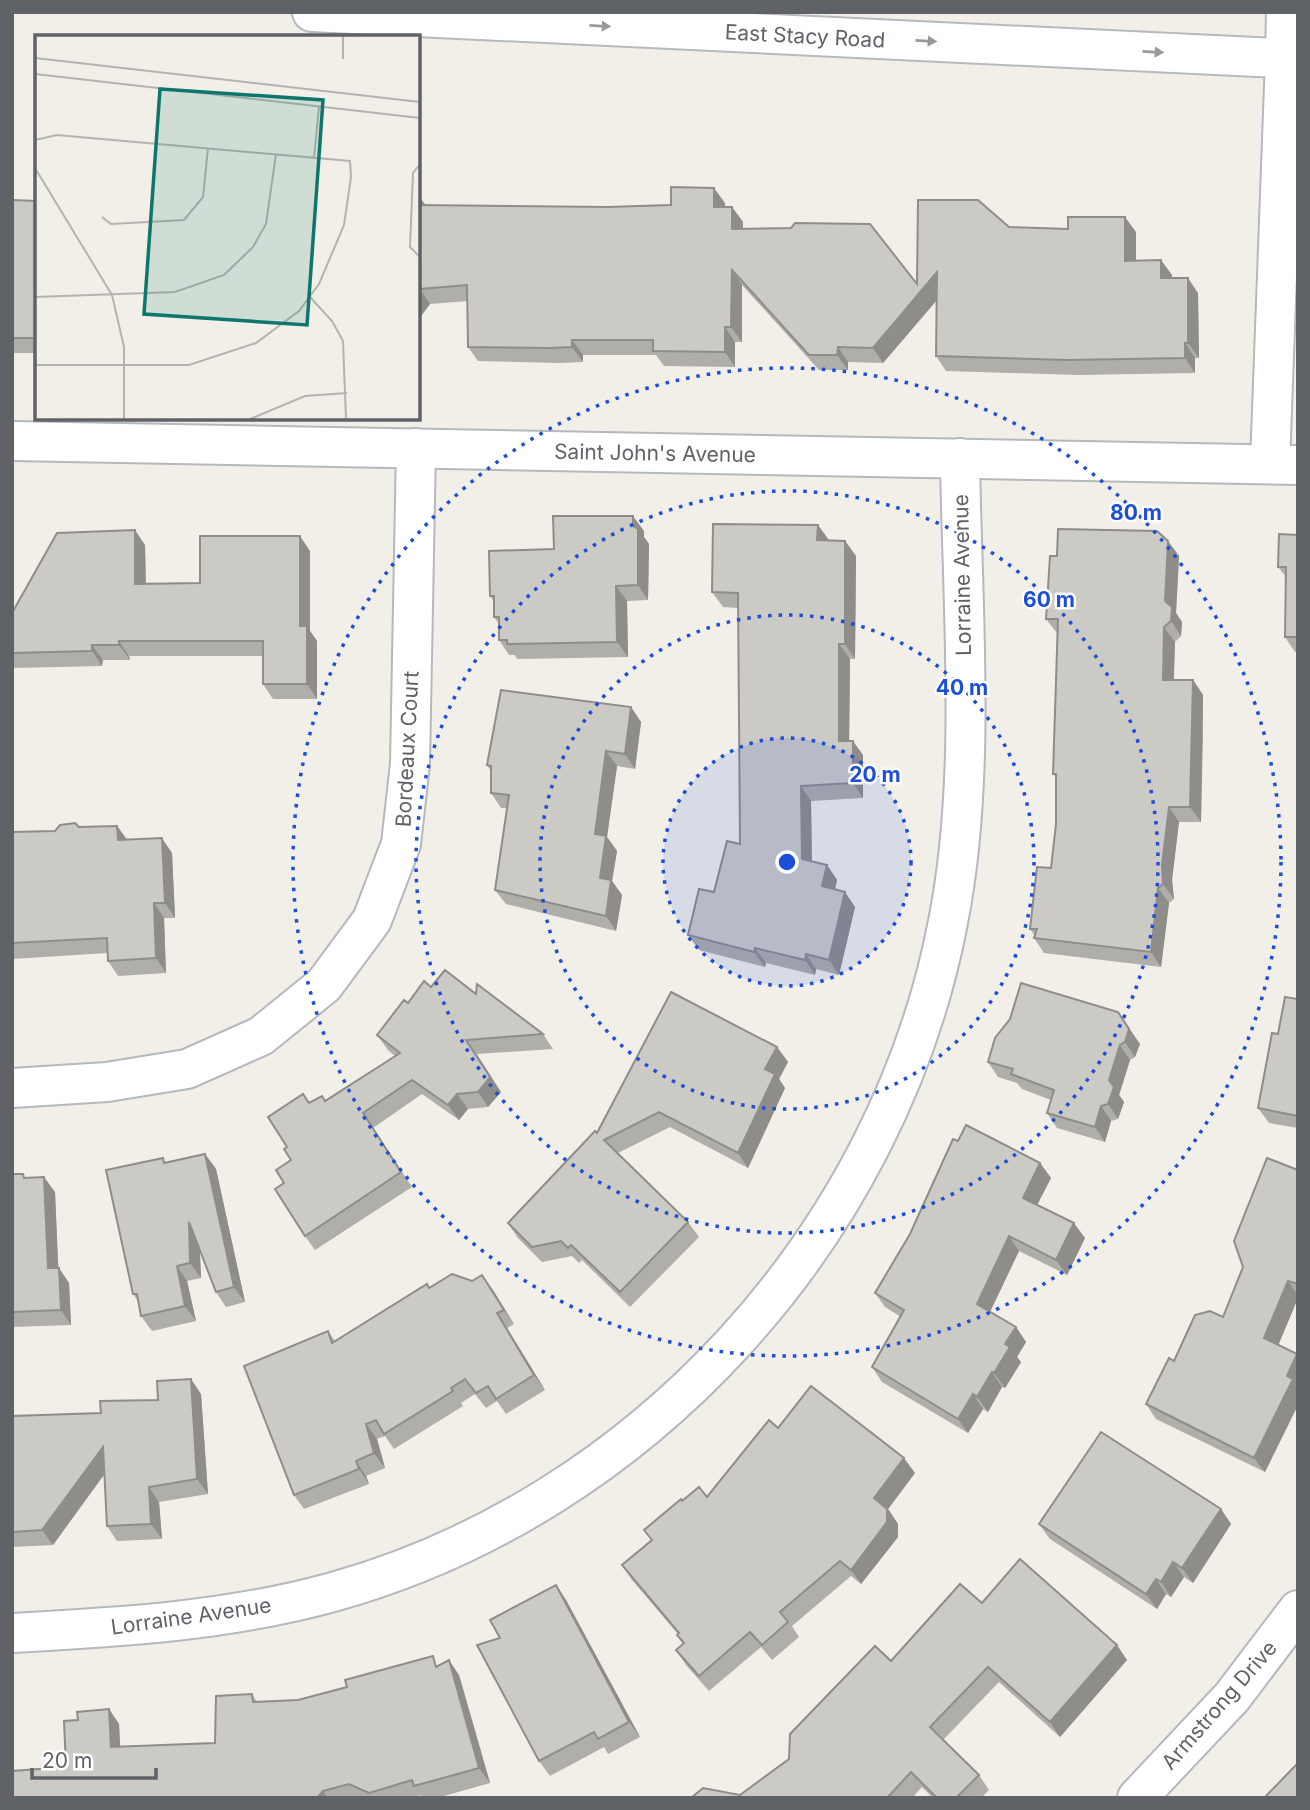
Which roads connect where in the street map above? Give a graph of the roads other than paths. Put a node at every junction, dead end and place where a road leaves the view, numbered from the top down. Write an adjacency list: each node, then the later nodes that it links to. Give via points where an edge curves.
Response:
1 (312, 12): 3 (street, East Stacy Road, one-way to 3)
2 (1286, 12): 3 (street)
3 (1292, 59): 7 (street)
4 (12, 441): 5 (street, Saint John's Avenue)
5 (416, 448): 6 (street, Saint John's Avenue); 8 (street, Bordeaux Court, via 410,764 401,844 372,920 324,985 261,1036 187,1069 107,1082)
6 (960, 458): 7 (street, Saint John's Avenue); 10 (street, Lorraine Avenue, via 962,817 948,923 921,1025 883,1123 832,1216 770,1302 699,1380 618,1450 530,1508 435,1556 335,1592 231,1615)
7 (1284, 464)
8 (12, 1088)
9 (1298, 1609): 11 (street, Armstrong Drive, via 1232,1697)
10 (12, 1633)
11 (1138, 1798)

